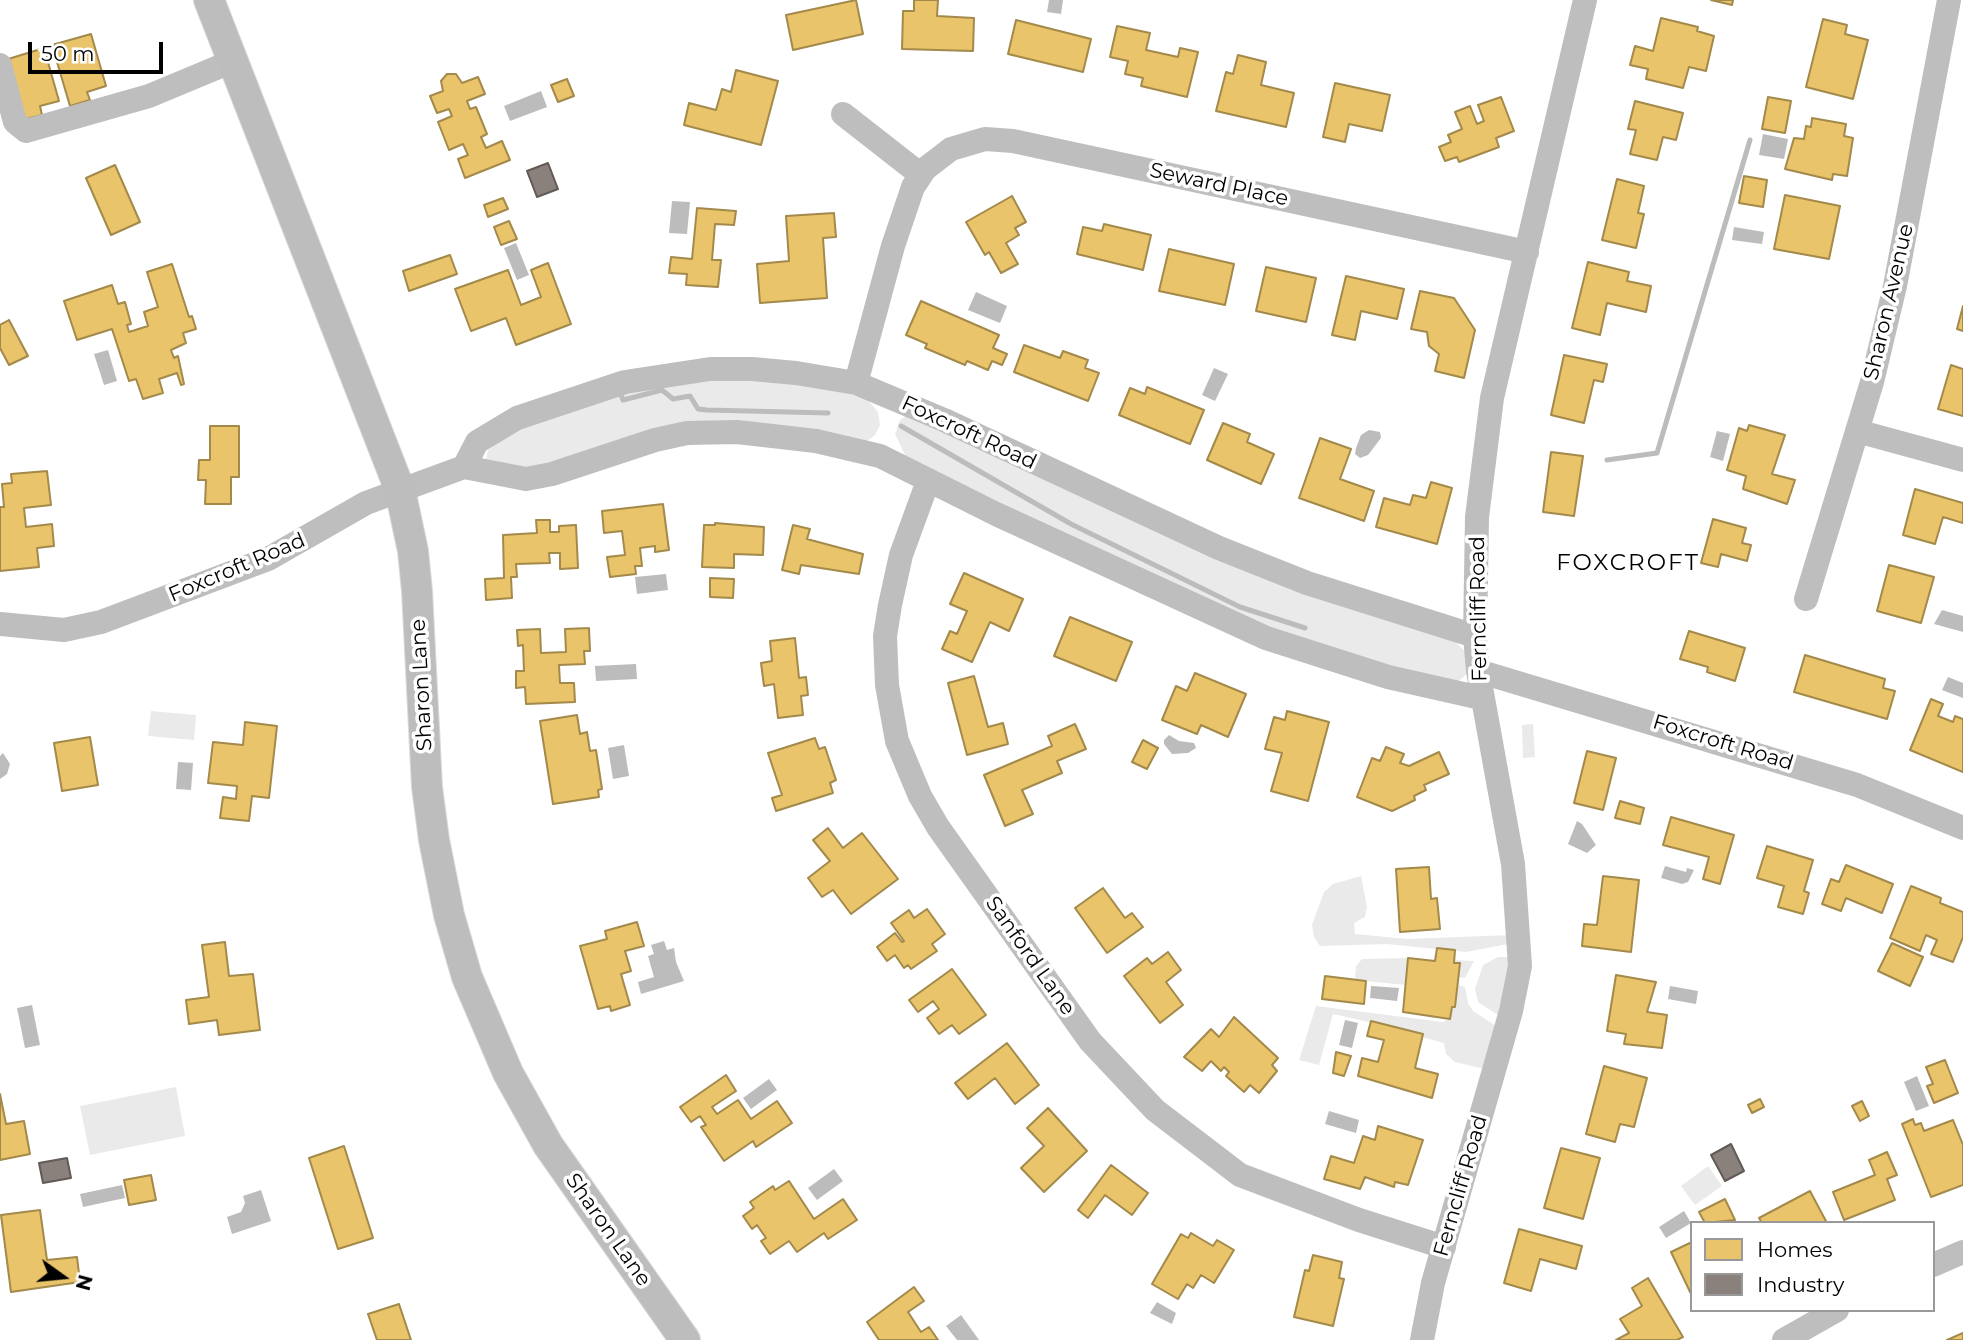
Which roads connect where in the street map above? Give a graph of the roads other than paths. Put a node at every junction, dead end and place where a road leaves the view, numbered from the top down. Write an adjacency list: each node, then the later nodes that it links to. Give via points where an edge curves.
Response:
1 (209, 0): 4 (main road, Sharon Lane)
2 (1585, 0): 8 (street, Ferncliff Road)
3 (1949, 0): 10 (street, Sharon Avenue, via 1896,279)
4 (233, 61): 5 (street, via 149,96 26,131 15,122); 14 (main road, Sharon Lane)
5 (0, 65)
6 (843, 114): 7 (street)
7 (921, 175): 8 (street, Seward Place, via 940,156 962,144 985,139 1013,141); 9 (street, Seward Place, via 893,246)
8 (1527, 252): 17 (street, Ferncliff Road, via 1492,398 1478,517)
9 (856, 383): 12 (street, Foxcroft Road, via 752,369 710,369 625,382 517,418 477,442); 17 (street, Foxcroft Road, via 1231,552 1307,583)
10 (1857, 431): 11 (street); 15 (street, Sharon Avenue)
11 (1963, 460)
12 (464, 467): 13 (street, via 526,479 654,440 687,433 737,432 852,448 880,456); 14 (street, Foxcroft Road)
13 (928, 481): 19 (street, via 1266,638 1378,674); 21 (street, Sanford Lane, via 901,555 885,636 887,685 897,741 919,796 938,827 1090,1041 1155,1110 1240,1175)
14 (400, 490): 16 (street, Foxcroft Road, via 366,503 268,559 102,622 64,630); 25 (main road, Sharon Lane, via 414,564 433,840 467,977 508,1073 548,1145)
15 (1807, 598)
16 (0, 624)
17 (1475, 636): 18 (street, Ferncliff Road)
18 (1478, 671): 19 (street, Ferncliff Road); 20 (street, Foxcroft Road, via 1857,785)
19 (1480, 698): 21 (street, Ferncliff Road, via 1513,864 1520,966)
20 (1963, 828)
21 (1444, 1247): 26 (street, Ferncliff Road)
22 (1963, 1252): 23 (street)
23 (1935, 1264)
24 (1833, 1312): 27 (street)
25 (685, 1340)
26 (1422, 1340)
27 (1784, 1340)

